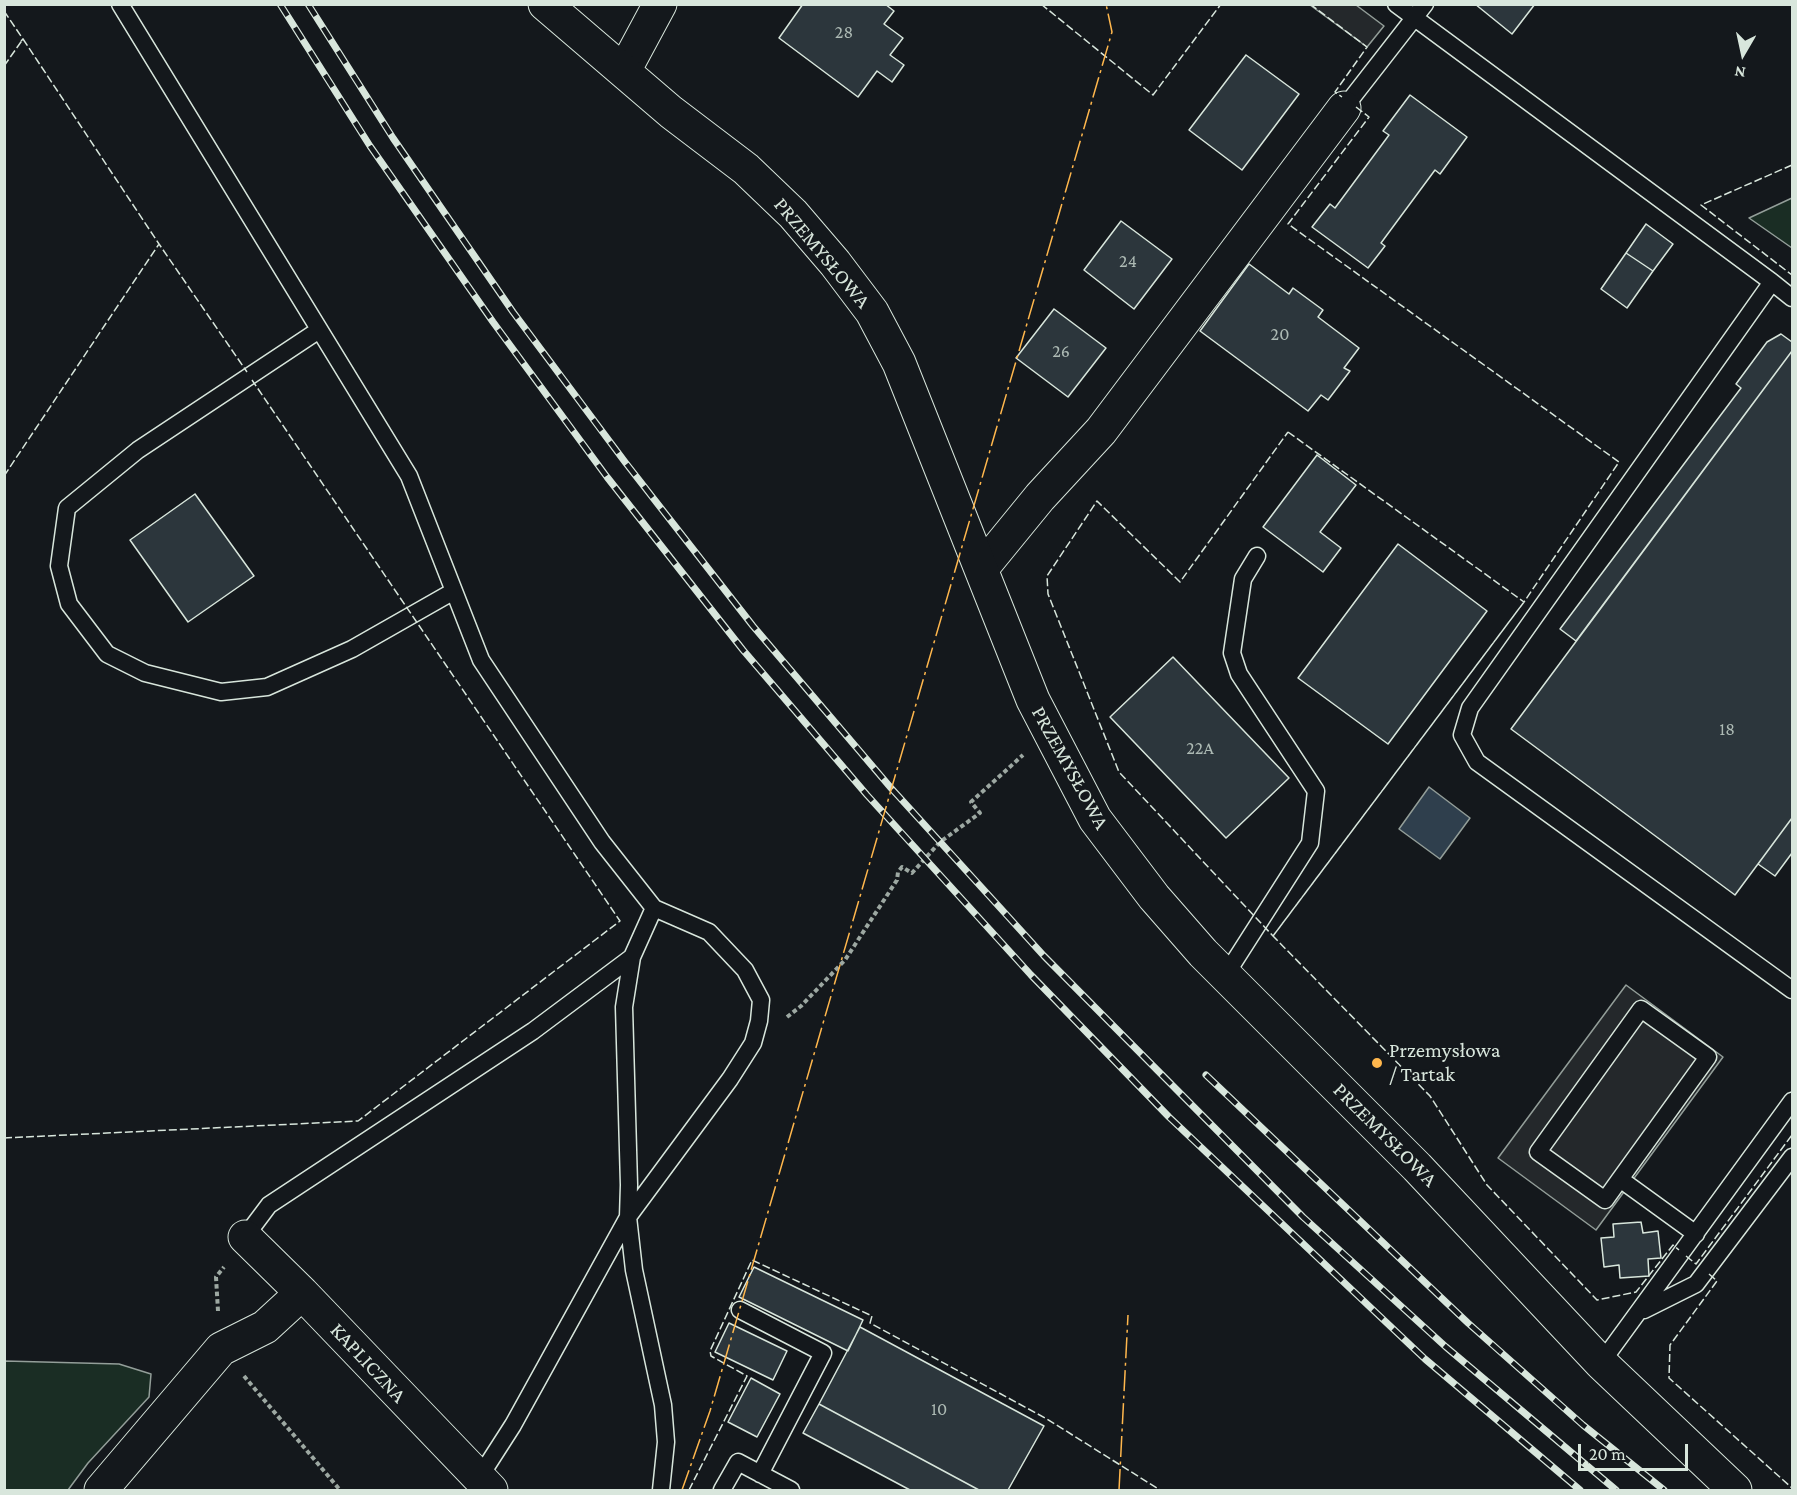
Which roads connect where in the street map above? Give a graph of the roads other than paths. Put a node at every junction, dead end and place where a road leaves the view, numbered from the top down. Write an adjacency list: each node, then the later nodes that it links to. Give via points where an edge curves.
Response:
1 (120, 4): 11 (lane)
2 (545, 4): 7 (street, PRZEMYSŁOWA)
3 (660, 4): 7 (street)
4 (1396, 4): 6 (lane)
5 (1425, 4): 6 (lane)
6 (1414, 18): 8 (lane); 9 (lane)
7 (624, 71): 13 (street, PRZEMYSŁOWA, via 746,169 793,214 872,312 899,363)
8 (1344, 108): 13 (street, via 1101,431 1040,496)
9 (1772, 282): 10 (lane); 18 (lane, via 1470,708 1462,735 1477,762)
10 (1792, 298)
11 (319, 330): 14 (lane, via 409,476); 14 (lane, via 138,450 67,508 59,566 69,604 107,654 145,673 221,692 267,687 352,649)
12 (1257, 556): 17 (lane, via 1243,579 1232,653 1239,674 1316,791 1310,843)
13 (982, 568): 17 (street, PRZEMYSŁOWA, via 1033,700 1095,819 1154,897)
14 (454, 591): 15 (lane, via 481,660 602,842)
15 (654, 908): 16 (lane); 22 (lane, via 709,932 745,970 761,1000 753,1043)
16 (632, 957): 22 (lane, via 624,1007); 24 (lane, via 533,1031 269,1205)
17 (1225, 976): 28 (street, PRZEMYSŁOWA, via 1417,1167)
18 (1792, 990)
19 (1792, 1101): 23 (lane)
20 (1792, 1157): 27 (lane, via 1696,1284)
21 (1620, 1179): 21 (lane, via 1605,1200 1538,1152 1641,1009 1708,1057); 23 (lane)
22 (628, 1217): 30 (lane, via 513,1425); 32 (lane, via 634,1270 663,1405 666,1442)
23 (1696, 1234): 27 (lane)
24 (245, 1237): 25 (street, KAPLICZNA)
25 (302, 1293): 30 (street, KAPLICZNA); 31 (street, via 265,1327 221,1349)
26 (740, 1310): 29 (lane, via 823,1353)
27 (1640, 1312): 28 (lane)
28 (1601, 1364): 35 (street, PRZEMYSŁOWA)
29 (759, 1474): 33 (lane, via 738,1462); 34 (lane)
30 (485, 1484)
31 (101, 1491)
32 (661, 1491)
33 (722, 1491)
34 (790, 1491)
35 (1735, 1491)

